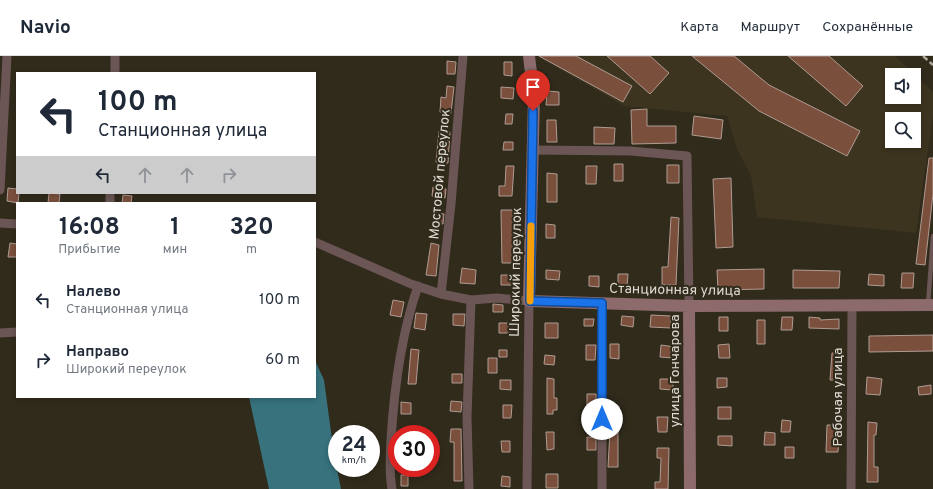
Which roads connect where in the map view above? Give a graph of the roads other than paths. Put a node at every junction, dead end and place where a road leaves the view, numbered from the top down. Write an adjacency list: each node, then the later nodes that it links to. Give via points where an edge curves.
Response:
1 (7, 56): 7 (street)
2 (115, 56): 5 (street)
3 (463, 56): 13 (street, Мостовой переулок, via 452,204)
4 (529, 56): 6 (main road, Широкий переулок, via 534,98)
5 (114, 72)
6 (533, 150): 15 (main road, Широкий переулок); 19 (street, улица Гончарова, via 630,151 686,156)
7 (0, 190)
8 (0, 223): 9 (street)
9 (16, 224)
10 (933, 236): 18 (lane)
11 (316, 242): 12 (street, Станционная улица)
12 (418, 286): 13 (street, Станционная улица); 22 (street, via 403,343 392,420)
13 (441, 294): 14 (street, Станционная улица)
14 (471, 300): 15 (street, Станционная улица, via 497,298); 23 (street)
15 (530, 301): 16 (main road, Станционная улица); 24 (street, Широкий переулок)
16 (602, 303): 19 (main road, Станционная улица); 25 (street)
17 (852, 305): 18 (main road, Станционная улица); 19 (main road, Станционная улица); 27 (street, Рабочая улица)
18 (931, 305)
19 (689, 306): 26 (main road, улица Гончарова)
20 (16, 332): 21 (street)
21 (0, 334)
22 (392, 489)
23 (469, 489)
24 (527, 489)
25 (602, 489)
26 (690, 489)
27 (851, 489)

